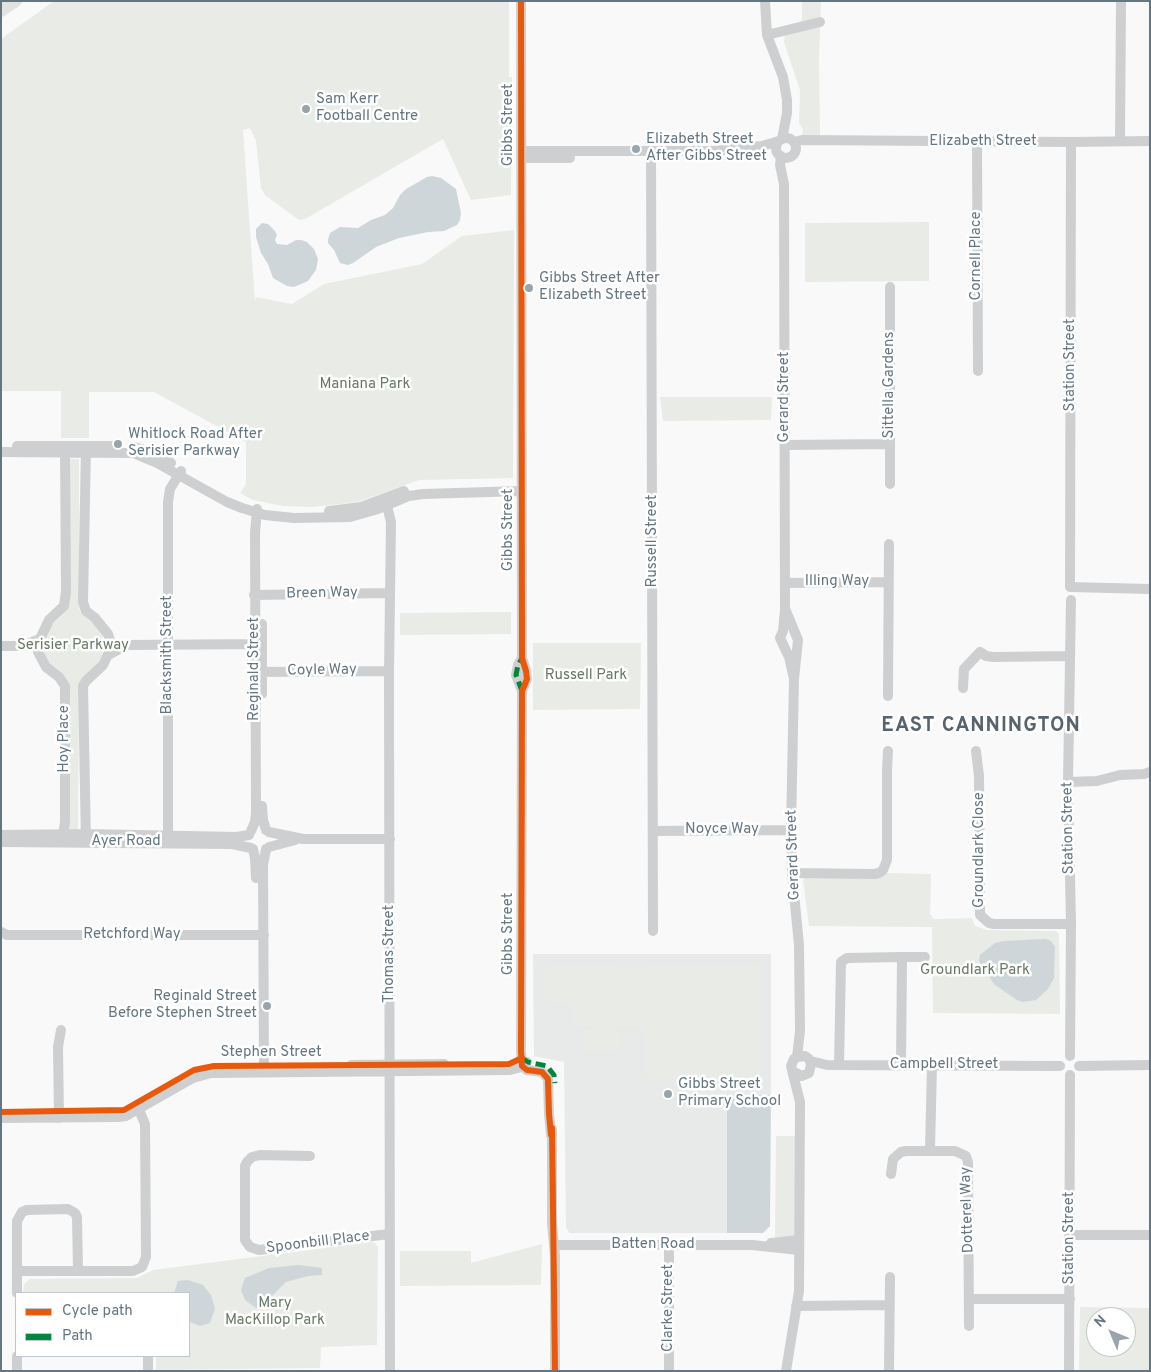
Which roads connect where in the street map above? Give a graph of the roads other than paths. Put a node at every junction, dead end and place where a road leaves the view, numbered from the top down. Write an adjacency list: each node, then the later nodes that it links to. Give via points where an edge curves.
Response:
1 (16, 1): 5 (main road)
2 (522, 1): 13 (street, Gibbs Street)
3 (765, 1): 7 (street, Gerard Street)
4 (1121, 1): 9 (street)
5 (1, 12)
6 (820, 22): 7 (street)
7 (767, 35): 12 (street, Gerard Street, via 783,77 787,100)
8 (977, 141): 11 (street, Elizabeth Street); 12 (street, Elizabeth Street, via 802,140); 16 (street, Cornell Place)
9 (1120, 141): 10 (street, Elizabeth Street); 11 (street, Elizabeth Street)
10 (1150, 141)
11 (1072, 142): 31 (street, Station Street, via 1070,587)
12 (787, 147): 14 (street, Elizabeth Street); 18 (street, Gerard Street, via 780,165 784,184)
13 (521, 155): 14 (street, Elizabeth Street); 25 (street, Gibbs Street)
14 (652, 155): 55 (street, Russell Street)
15 (890, 287): 17 (street, Sittella Gardens)
16 (978, 372)
17 (890, 444): 18 (street); 24 (street, Sittella Gardens)
18 (785, 445): 29 (street, Gerard Street)
19 (1, 446): 20 (street)
20 (64, 449): 21 (street); 22 (street); 40 (street, via 66,591 64,606 49,620)
21 (86, 449): 23 (street, via 133,453); 36 (street, via 83,602 86,611)
22 (1, 452)
23 (180, 473): 27 (street, via 227,502); 41 (street, Blacksmith Street, via 170,489 168,502)
24 (890, 484)
25 (522, 491): 26 (street, via 412,490); 75 (street, Gibbs Street, via 522,658 527,679 522,691)
26 (380, 504): 27 (street, via 342,510); 32 (street, Thomas Street, via 391,522)
27 (262, 511): 33 (street, Reginald Street)
28 (889, 544): 30 (street)
29 (785, 582): 30 (street, Illing Way); 35 (street, Gerard Street)
30 (889, 582): 48 (street)
31 (1150, 590)
32 (390, 593): 33 (street, Breen Way); 44 (street, Thomas Street)
33 (258, 595): 37 (street, Reginald Street)
34 (1071, 600): 43 (street, Station Street)
35 (785, 610): 46 (street, Gerard Street, via 798,640); 46 (street, Gerard Street, via 780,641 789,657)
36 (108, 634): 38 (street); 42 (street, via 112,646)
37 (258, 644): 41 (street); 45 (street, Reginald Street)
38 (127, 645): 41 (street); 42 (street)
39 (1, 646): 40 (street)
40 (38, 646): 58 (street, Hoy Place, via 46,667 65,686 65,822)
41 (168, 646): 61 (street, Blacksmith Street)
42 (108, 655): 59 (street, via 83,686)
43 (1070, 656): 47 (street, via 993,657 980,652 964,669); 52 (street, Station Street)
44 (389, 671): 45 (street, Coyle Way); 60 (street, Thomas Street)
45 (258, 672): 54 (street, Reginald Street, via 262,813); 56 (street, Reginald Street, via 256,814)
46 (794, 679): 53 (street, Gerard Street)
47 (963, 688)
48 (888, 696)
49 (976, 750): 67 (street, Groundlark Close, via 980,915 994,924)
50 (888, 751): 66 (street, via 887,860 884,870 874,874)
51 (1150, 772): 52 (street, via 1098,781)
52 (1068, 782): 67 (street, Station Street)
53 (792, 830): 55 (street, Noyce Way); 66 (street, Gerard Street)
54 (268, 831): 56 (street, via 257,828); 62 (street); 64 (street, via 272,840)
55 (653, 831): 68 (street, Russell Street)
56 (250, 833): 61 (street, Ayer Road, via 236,837); 65 (street, via 248,842)
57 (1, 835): 58 (street, Ayer Road)
58 (62, 838): 59 (street, Ayer Road); 63 (street, Ayer Road)
59 (86, 838): 61 (street, Ayer Road)
60 (390, 838): 62 (street); 83 (street, Thomas Street)
61 (168, 839): 65 (street, Ayer Road, via 232,844)
62 (303, 839): 64 (street)
63 (1, 842)
64 (268, 848): 65 (street, via 259,852); 70 (street, via 263,865)
65 (252, 849): 70 (street)
66 (792, 873): 76 (street, Gerard Street, via 799,945 800,1031)
67 (1071, 924): 74 (street, Station Street)
68 (653, 931)
69 (1, 932): 70 (street, Retchford Way, via 7,935)
70 (260, 935): 84 (street)
71 (925, 956): 72 (street)
72 (902, 957): 77 (street, via 847,958 841,962); 78 (street)
73 (61, 1030): 90 (street, via 58,1047)
74 (1070, 1056): 81 (street, via 1065,1057); 82 (street, via 1079,1061)
75 (524, 1062): 83 (street, Stephen Street, via 510,1070); 98 (street, via 547,1066 554,1075 551,1135)
76 (806, 1064): 77 (street, Campbell Street); 85 (street, via 798,1076); 85 (street, via 792,1063); 87 (street, Gerard Street)
77 (839, 1065): 78 (street, Campbell Street)
78 (902, 1065): 79 (street, Campbell Street)
79 (932, 1065): 81 (street, Campbell Street); 92 (street)
80 (1150, 1065): 82 (street)
81 (1060, 1066): 86 (street)
82 (1079, 1066): 86 (street)
83 (390, 1068): 84 (street, Stephen Street); 95 (street, Thomas Street)
84 (261, 1069): 88 (street, Stephen Street, via 200,1068)
85 (794, 1072): 87 (street, Gerard Street)
86 (1070, 1075): 96 (street, Station Street)
87 (800, 1102): 100 (street, Gerard Street)
88 (138, 1107): 90 (street, Stephen Street); 101 (street, via 145,1124 145,1263 133,1271)
89 (1, 1112): 90 (street, Stephen Street)
90 (59, 1115): 91 (street, Stephen Street)
91 (1, 1118)
92 (930, 1150): 94 (street, Dotterel Way, via 901,1152 893,1159); 105 (street, Dotterel Way, via 961,1152 968,1162)
93 (310, 1156): 95 (street, Spoonbill Place, via 260,1155 247,1162 245,1240 250,1247 259,1250)
94 (891, 1174)
95 (389, 1234): 114 (street, Thomas Street)
96 (1070, 1235): 97 (street); 106 (street, Station Street)
97 (1150, 1235)
98 (554, 1245): 99 (street, Batten Road); 115 (street)
99 (670, 1245): 100 (street, Batten Road); 116 (street, Clarke Street)
100 (799, 1245): 108 (street, Gerard Street)
101 (78, 1271): 102 (street); 102 (street, via 77,1217 68,1209 27,1210 18,1216)
102 (17, 1272): 104 (street)
103 (890, 1277): 107 (street)
104 (17, 1292)
105 (970, 1299): 106 (street); 109 (street, Dotterel Way)
106 (1070, 1300): 119 (street, Station Street)
107 (889, 1305): 108 (street); 118 (street)
108 (796, 1306): 117 (street, Gerard Street)
109 (969, 1326)
110 (17, 1357): 112 (street)
111 (148, 1357): 113 (street)
112 (17, 1371)
113 (148, 1371)
114 (390, 1371)
115 (555, 1371)
116 (669, 1371)
117 (786, 1371)
118 (889, 1371)
119 (1069, 1371)

